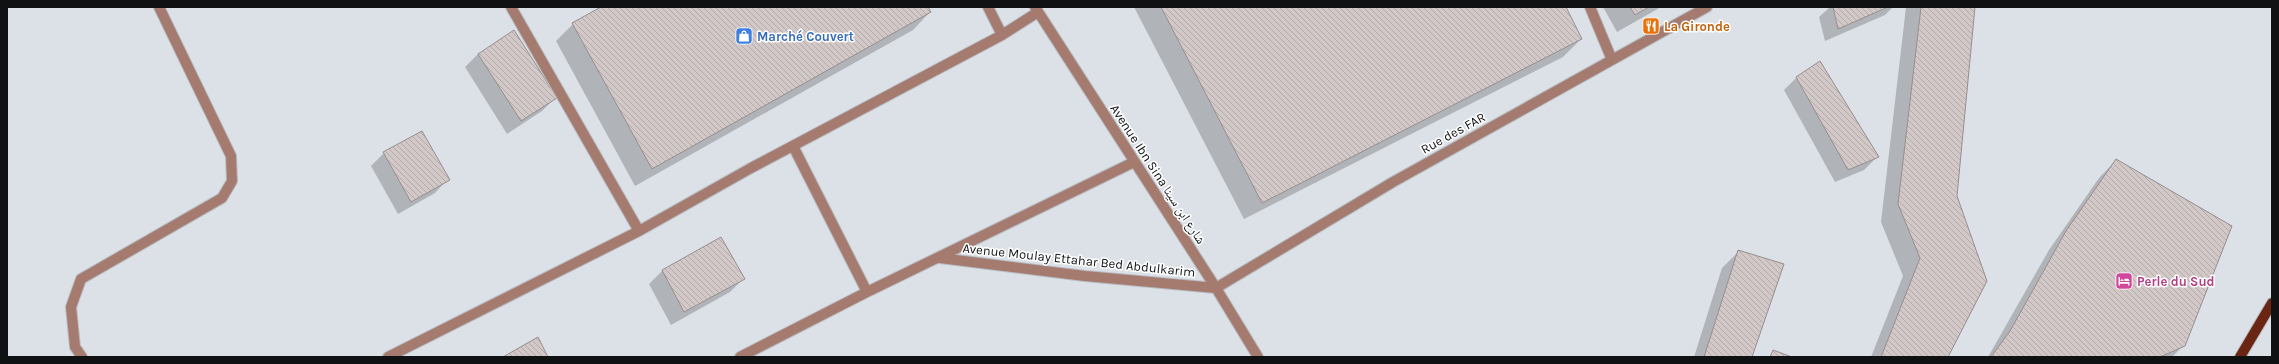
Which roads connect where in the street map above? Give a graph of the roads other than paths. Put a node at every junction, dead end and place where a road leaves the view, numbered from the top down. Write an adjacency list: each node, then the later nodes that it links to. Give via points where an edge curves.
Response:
1 (160, 7): 16 (street, via 231,156 232,181 222,198 81,279 71,307 75,347)
2 (511, 7): 11 (street)
3 (988, 7): 7 (street)
4 (1590, 7): 8 (street)
5 (1707, 7): 8 (street, Rue des FAR)
6 (1036, 9): 7 (street); 10 (street, Avenue Ibn Sina شارع ابن سينا)
7 (1002, 35): 9 (street)
8 (1612, 60): 13 (street, Rue des FAR, via 1393,182)
9 (793, 146): 11 (street); 14 (street)
10 (1134, 162): 12 (street, Avenue Moulay Ettahar Bed Abdulkarim); 13 (street, Avenue Ibn Sina شارع ابن سينا)
11 (639, 231): 17 (street)
12 (940, 258): 13 (street, Avenue Moulay Ettahar Bed Abdulkarim, via 1085,276); 14 (street, Avenue Moulay Ettahar Bed Abdulkarim)
13 (1216, 288): 19 (street, Avenue Ibn Sina شارع ابن سينا)
14 (867, 292): 18 (street, Avenue Moulay Ettahar Bed Abdulkarim)
15 (2272, 303): 20 (main road)
16 (82, 357)
17 (388, 357)
18 (740, 357)
19 (1258, 357)
20 (2240, 357)

